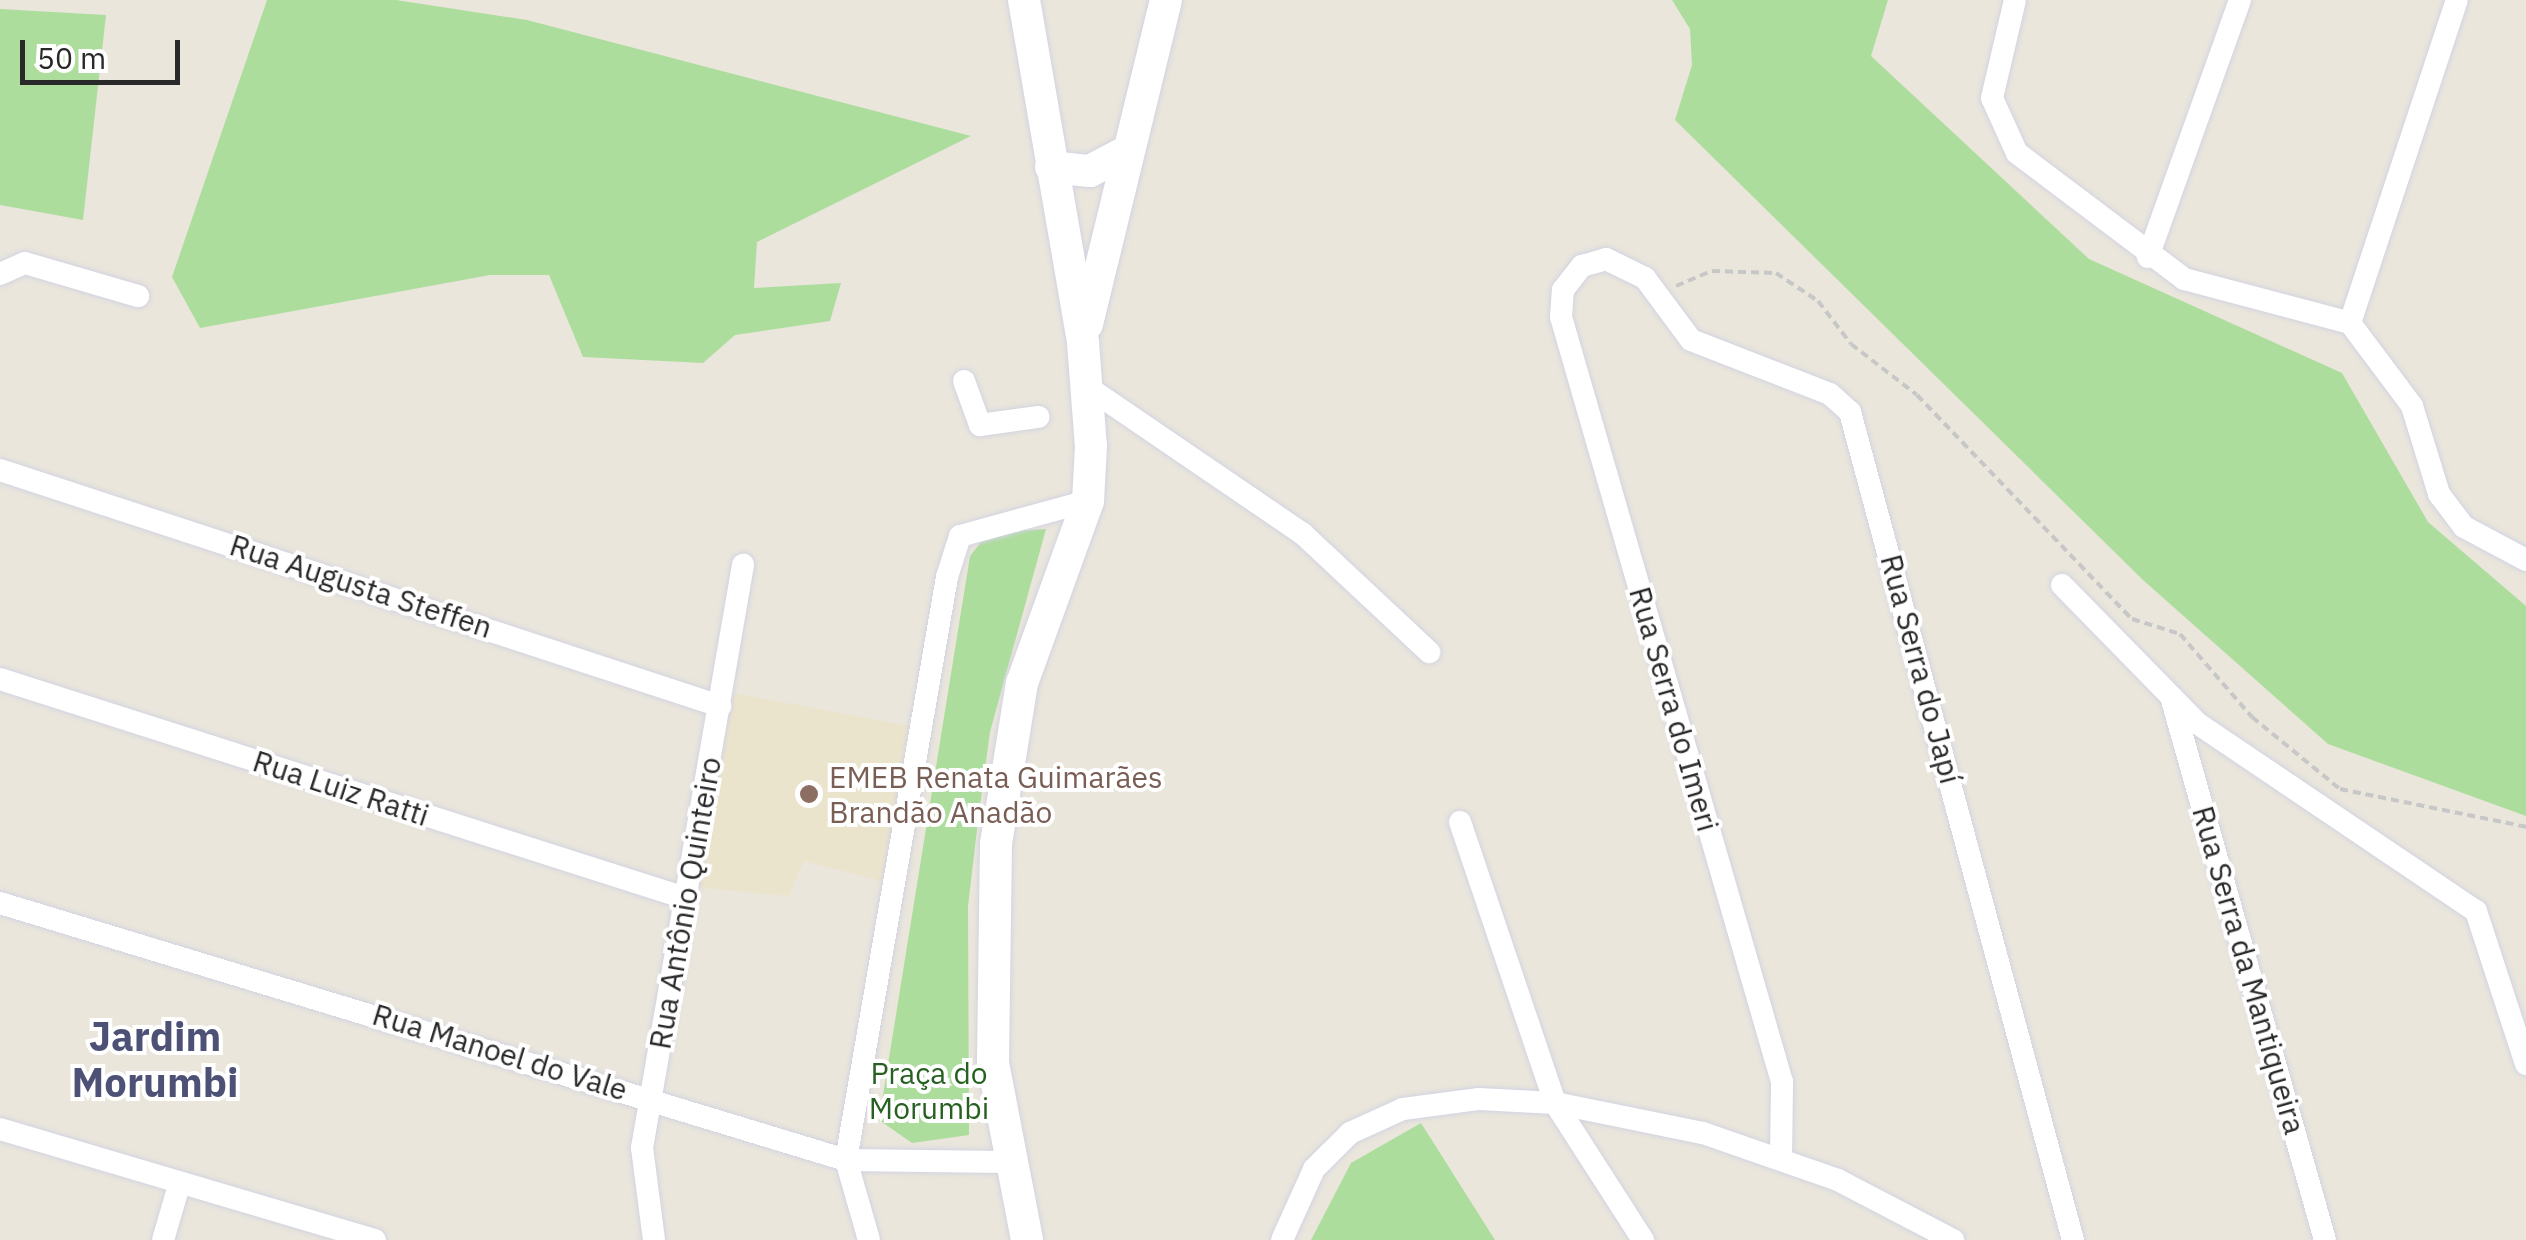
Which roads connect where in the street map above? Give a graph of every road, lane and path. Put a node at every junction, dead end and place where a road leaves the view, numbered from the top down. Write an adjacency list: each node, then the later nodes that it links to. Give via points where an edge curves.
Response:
1 (1024, 0): 7 (main road)
2 (1166, 0): 6 (main road)
3 (2015, 0): 8 (street, via 1996,58 1998,124 2017,153)
4 (2240, 0): 8 (street)
5 (2457, 0): 13 (street)
6 (1122, 154): 7 (main road, via 1090,171); 14 (main road)
7 (1051, 167): 14 (main road)
8 (2148, 257): 13 (street, via 2184,279)
9 (1582, 266): 11 (street, Rua Serra do Japí, via 1626,263); 35 (street, Rua Serra do Imeri, via 1563,290 1561,318 1782,1082)
10 (0, 274): 12 (street, via 25,263)
11 (1660, 292): 28 (path, via 1712,271 1776,273 1818,301 1852,344 1917,395 2132,619 2180,634 2252,718 2340,789); 48 (street, Rua Serra do Japí, via 1691,340 1830,394 1850,412)
12 (138, 296)
13 (2350, 323): 20 (street, via 2412,406 2439,494 2464,527)
14 (1083, 343): 16 (main road)
15 (964, 381): 17 (street, via 980,425)
16 (1086, 386): 19 (main road); 23 (street, via 1303,534)
17 (1038, 417)
18 (0, 470): 26 (street, Rua Augusta Steffen)
19 (1088, 501): 36 (street, via 960,536); 37 (main road, via 1004,761 991,963)
20 (2526, 560)
21 (743, 566): 26 (street, Rua Antônio Quinteiro)
22 (2062, 585): 25 (street)
23 (1429, 652)
24 (0, 679): 29 (street, Rua Luiz Ratti)
25 (2172, 700): 31 (street, via 2304,800 2476,910); 49 (street, Rua Serra da Mantiqueira)
26 (720, 706): 29 (street, Rua Antônio Quinteiro)
27 (1460, 822): 33 (street)
28 (2526, 826)
29 (682, 897): 32 (street, Rua Antônio Quinteiro)
30 (0, 902): 32 (street, Rua Manoel do Vale)
31 (2526, 1064)
32 (653, 1098): 36 (street, Rua Manoel do Vale); 42 (street, Rua Antônio Quinteiro, via 641,1184)
33 (1555, 1103): 35 (street, via 1658,1119); 45 (street, via 1404,1109 1350,1132 1314,1169); 46 (street)
34 (0, 1129): 38 (street)
35 (1781, 1158): 39 (street)
36 (846, 1160): 37 (street, Rua Manoel do Vale); 43 (street)
37 (1005, 1162): 44 (main road)
38 (180, 1182): 40 (street); 41 (street)
39 (1920, 1230): 47 (street)
40 (164, 1240)
41 (375, 1240)
42 (654, 1240)
43 (868, 1240)
44 (1027, 1240)
45 (1282, 1240)
46 (1643, 1240)
47 (1952, 1240)
48 (2073, 1240)
49 (2325, 1240)

